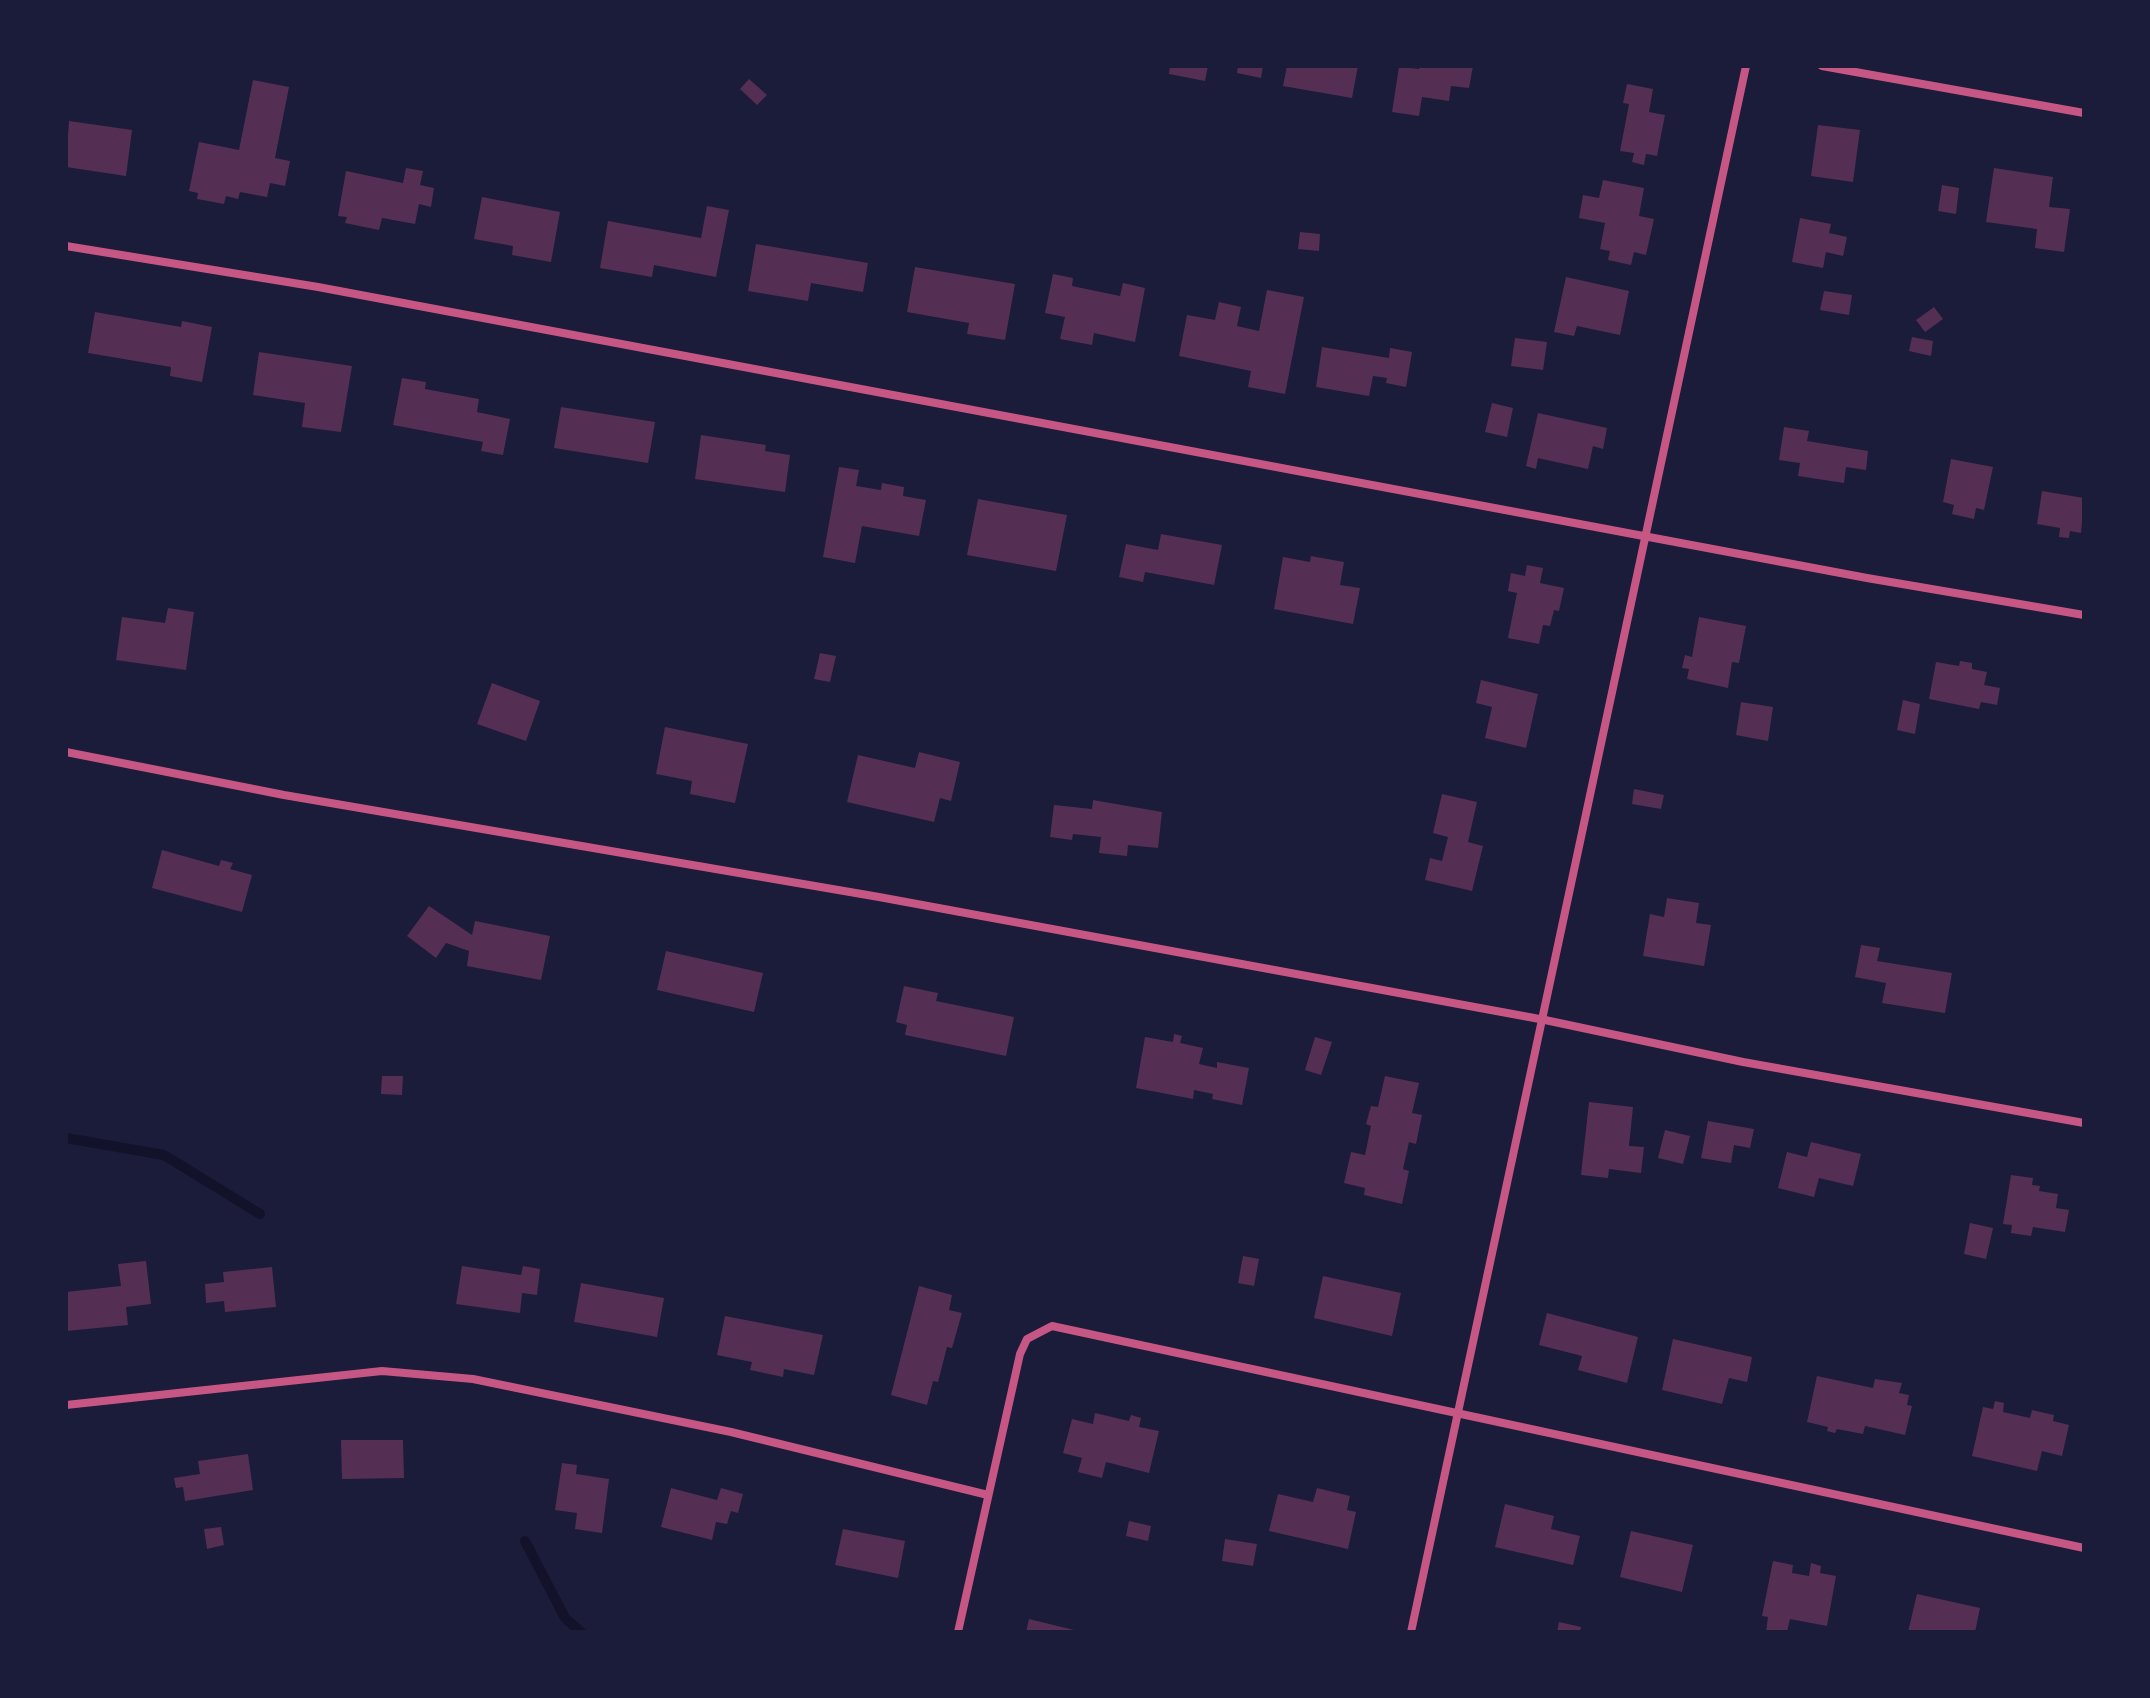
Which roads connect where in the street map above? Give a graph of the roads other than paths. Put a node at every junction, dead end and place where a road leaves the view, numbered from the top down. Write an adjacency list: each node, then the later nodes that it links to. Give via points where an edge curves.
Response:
1 (1746, 66): 5 (street)
2 (1822, 66): 3 (street)
3 (2084, 113)
4 (66, 246): 5 (street, via 334,290)
5 (1645, 535): 6 (street); 8 (street)
6 (2084, 615)
7 (66, 752): 8 (street)
8 (1545, 1020): 9 (street, via 1759,1065); 11 (street)
9 (2084, 1123)
10 (66, 1405): 12 (street, via 382,1371 473,1379 731,1432)
11 (1457, 1414): 12 (street, via 1052,1326 1027,1339 1020,1354); 13 (street); 15 (street)
12 (988, 1495): 14 (street)
13 (2084, 1548)
14 (958, 1632)
15 (1411, 1632)

